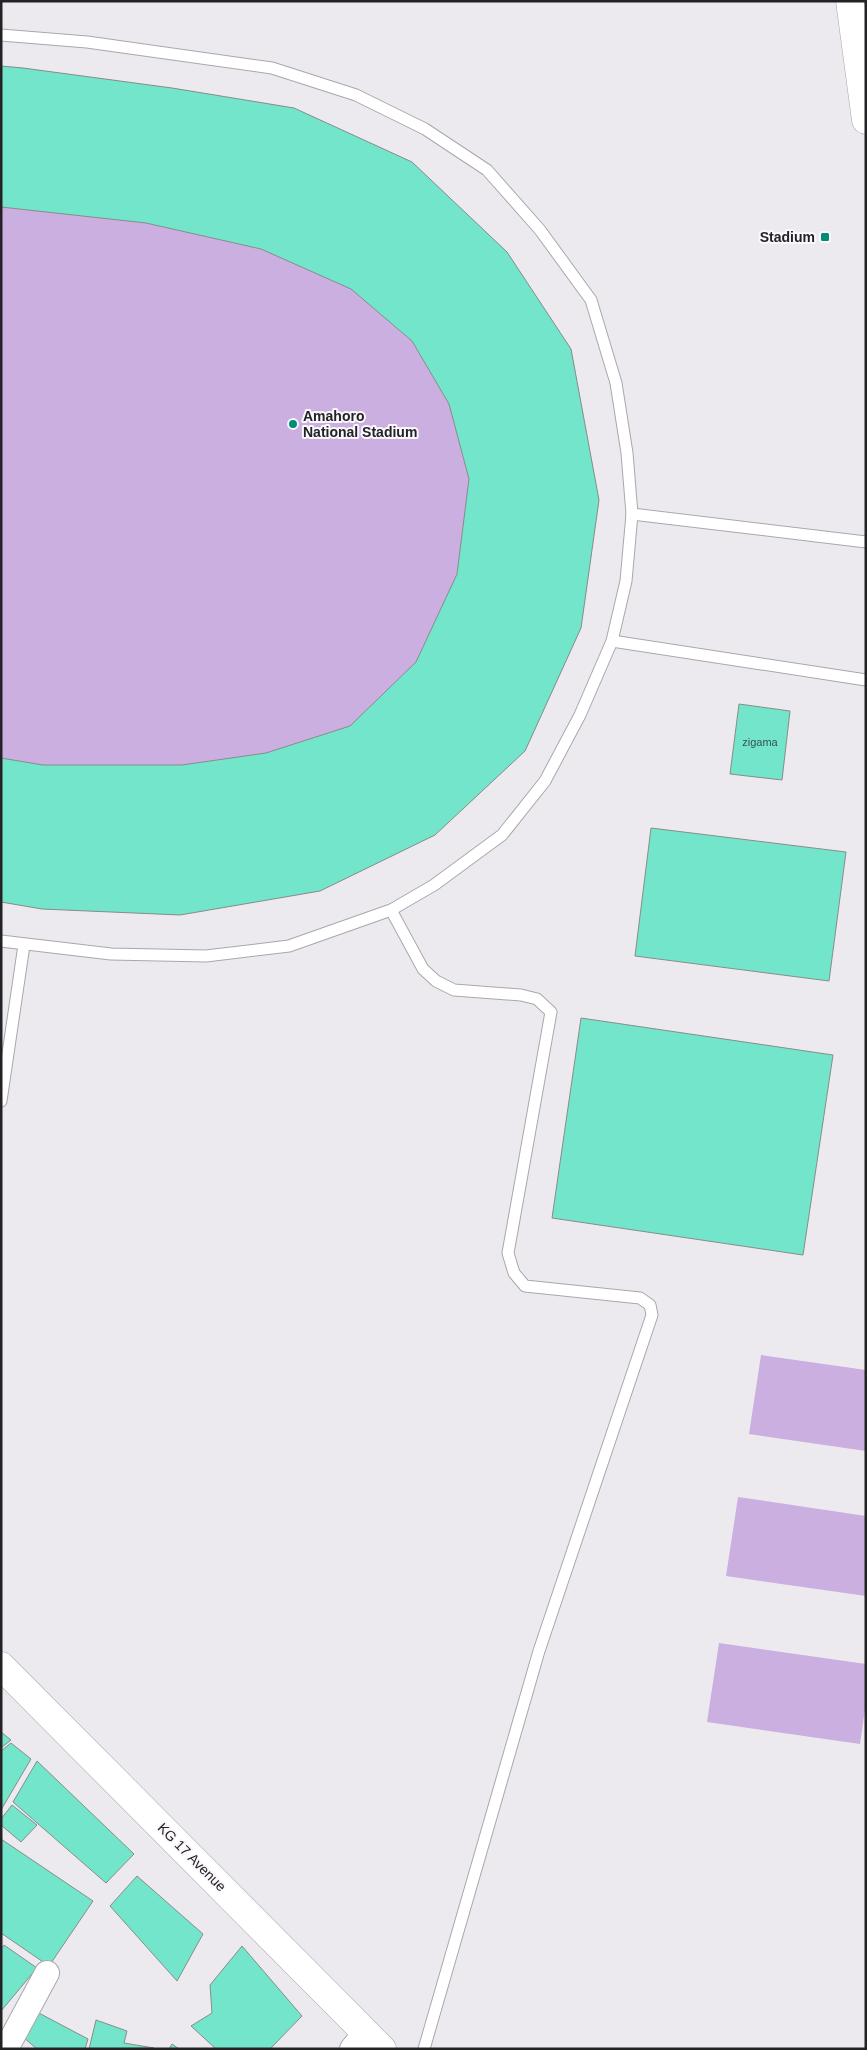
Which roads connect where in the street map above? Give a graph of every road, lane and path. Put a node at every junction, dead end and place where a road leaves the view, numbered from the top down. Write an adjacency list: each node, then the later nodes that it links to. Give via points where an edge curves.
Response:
1 (850, 1): 3 (street)
2 (1, 35): 4 (lane, via 87,42 272,68 356,95 425,129 487,170 540,230 591,300 616,382)
3 (866, 120)
4 (632, 514): 5 (lane); 6 (lane, via 626,581)
5 (866, 542)
6 (612, 642): 7 (lane); 8 (lane, via 580,715 545,780 502,835 434,885)
7 (866, 680)
8 (391, 910): 10 (lane, via 289,946 206,956 111,954); 16 (lane, via 423,969 436,981 454,990 537,999 551,1012 508,1253 514,1273 525,1286 640,1298 650,1305 652,1315 539,1651)
9 (1, 941): 10 (lane)
10 (24, 945): 11 (lane)
11 (1, 1101)
12 (1, 1666): 14 (street, KG 17 Avenue)
13 (47, 1972): 15 (street)
14 (367, 2043)
15 (6, 2049)
16 (424, 2049)

